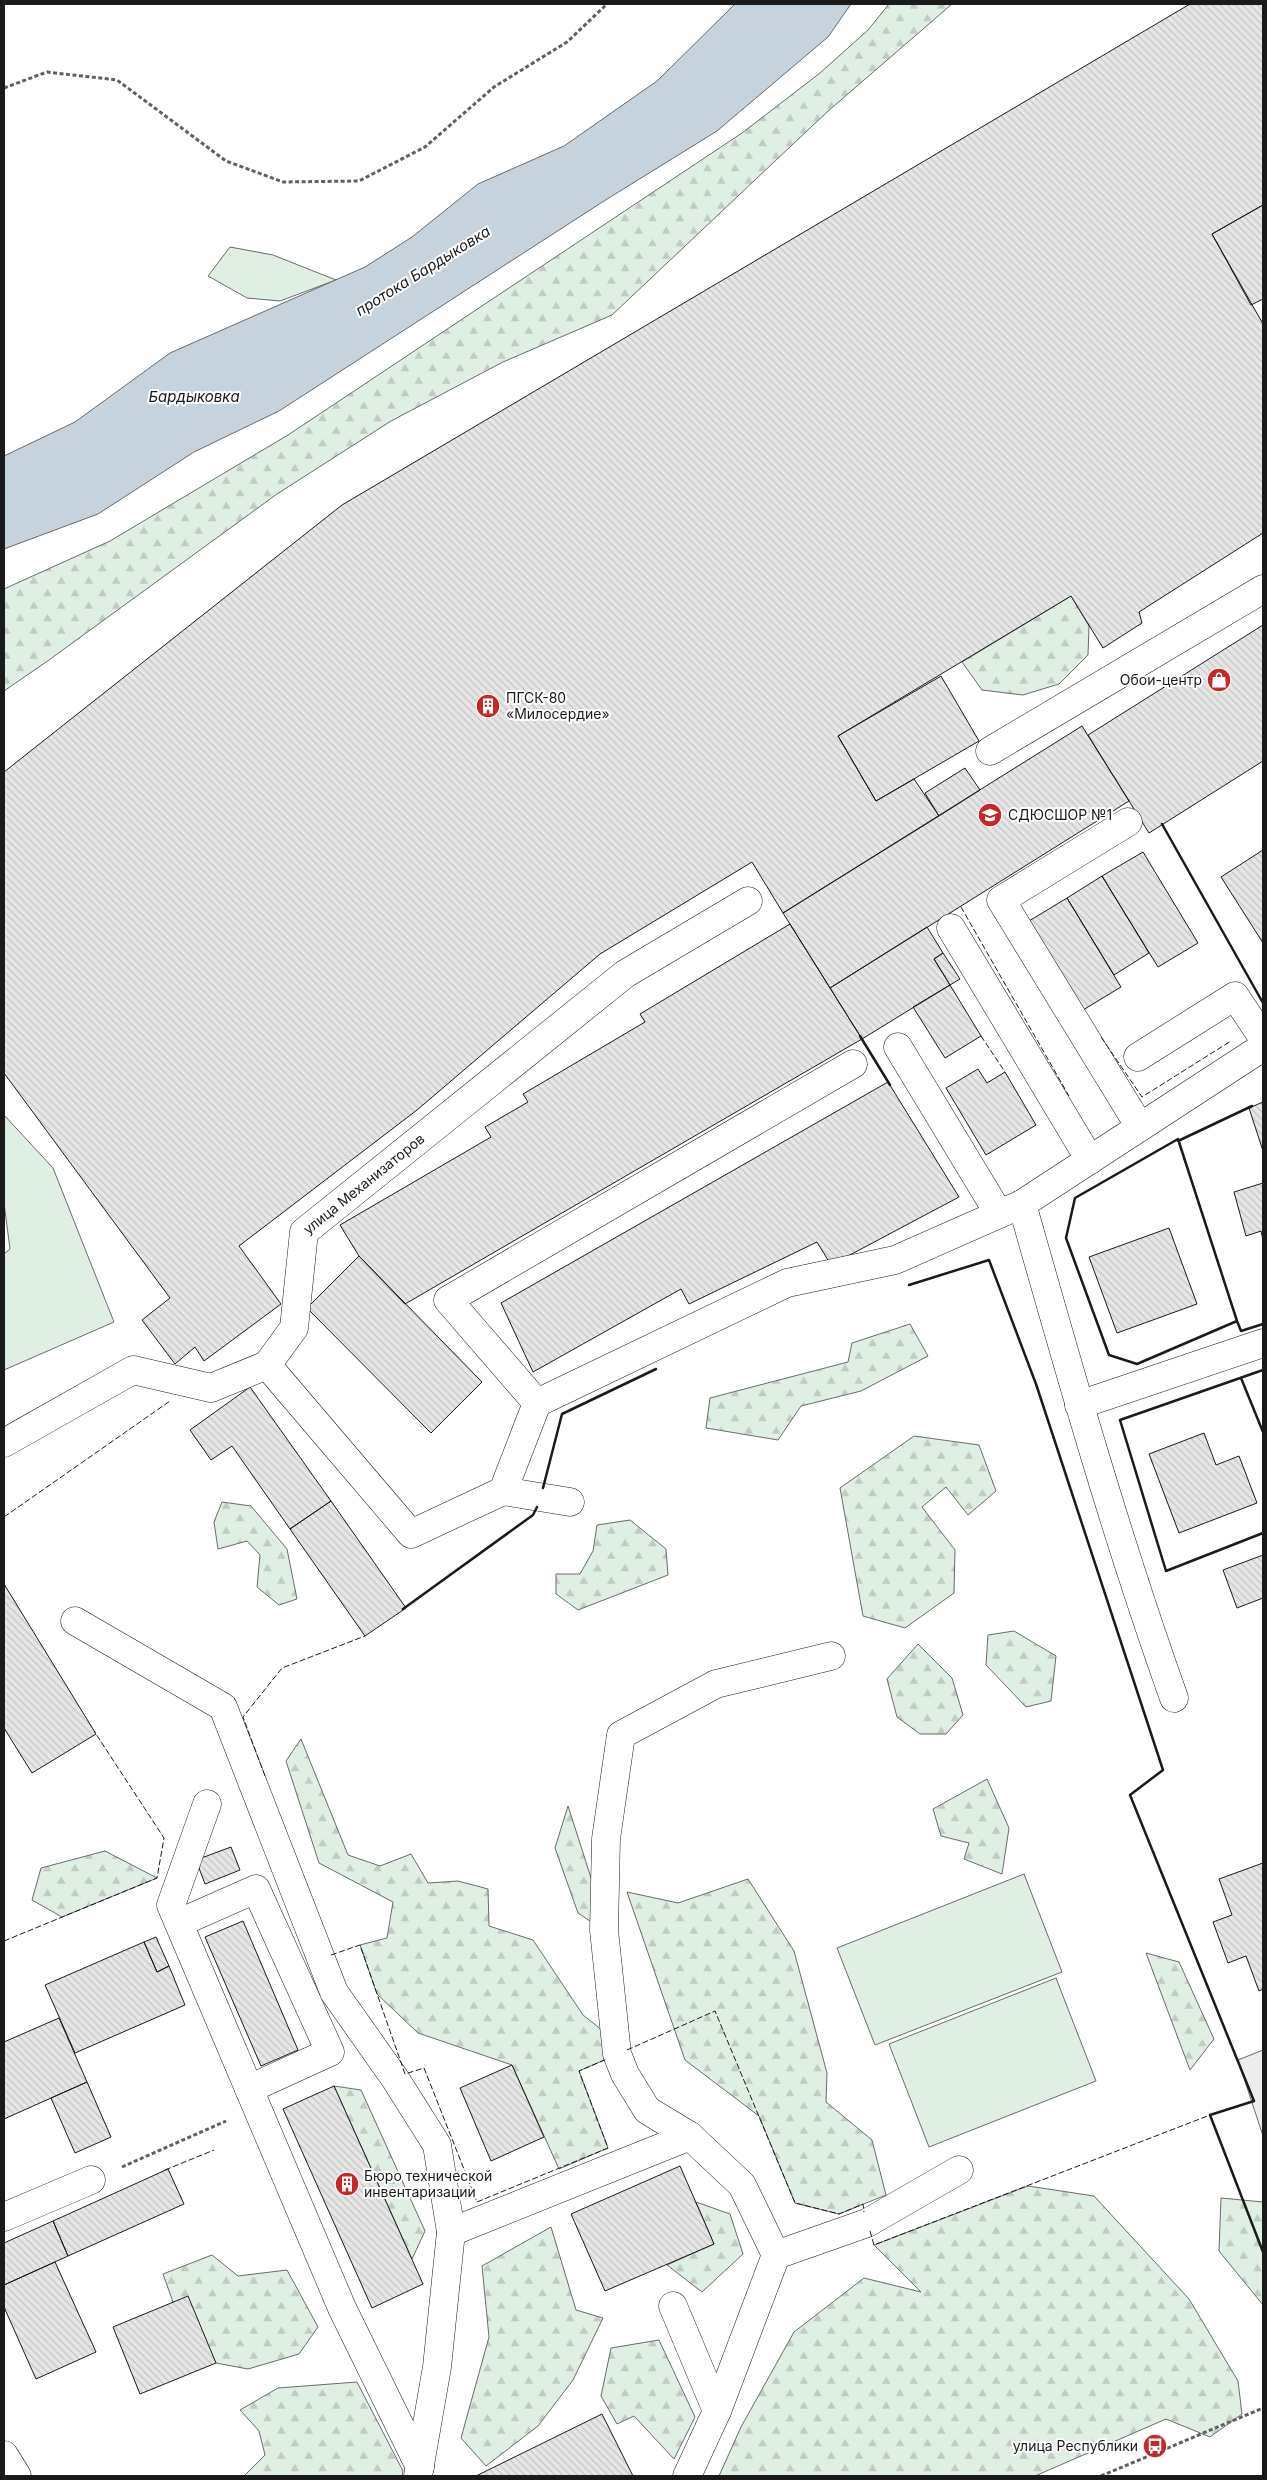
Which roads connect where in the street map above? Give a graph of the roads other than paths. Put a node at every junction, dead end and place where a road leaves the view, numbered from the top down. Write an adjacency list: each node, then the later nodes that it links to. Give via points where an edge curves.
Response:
1 (1263, 590): 2 (lane)
2 (990, 751)
3 (1128, 822): 11 (lane, via 1001,900)
4 (748, 902): 15 (lane, улица Механизаторов, via 625,974 304,1232 294,1328)
5 (951, 928): 12 (lane)
6 (1263, 1038): 9 (lane, via 1235,996)
7 (898, 1047): 13 (lane)
8 (1263, 1047): 11 (lane)
9 (1138, 1057)
10 (853, 1064): 16 (lane, via 448,1300)
11 (1140, 1127): 12 (lane)
12 (1090, 1160): 13 (lane)
13 (1010, 1209): 16 (lane, via 895,1260 787,1283); 17 (lane)
14 (1263, 1343): 17 (lane)
15 (267, 1365): 18 (lane, via 211,1388 132,1370); 19 (lane, via 411,1534)
16 (537, 1403): 19 (lane)
17 (1079, 1405): 23 (lane, via 1134,1586)
18 (4, 1443)
19 (503, 1491): 20 (lane)
20 (570, 1502)
21 (76, 1621): 31 (lane, via 223,1707 334,1992 437,2145)
22 (831, 1656): 27 (lane, via 716,1684 621,1735 606,1839 604,1930 617,2054 647,2110)
23 (1174, 1698)
24 (207, 1804): 25 (lane, via 171,1905)
25 (179, 1923): 26 (lane); 26 (lane, via 256,1889 330,2052)
26 (253, 2098): 36 (lane, via 342,2308)
27 (690, 2136): 31 (lane); 32 (lane, via 742,2185)
28 (959, 2170): 32 (lane, via 867,2223)
29 (91, 2180): 30 (lane)
30 (4, 2217)
31 (451, 2232): 36 (lane, via 437,2367)
32 (776, 2255): 34 (lane)
33 (673, 2306): 34 (lane)
34 (717, 2411): 38 (lane)
35 (4, 2455): 37 (lane)
36 (419, 2471)
37 (17, 2476)
38 (687, 2476)

